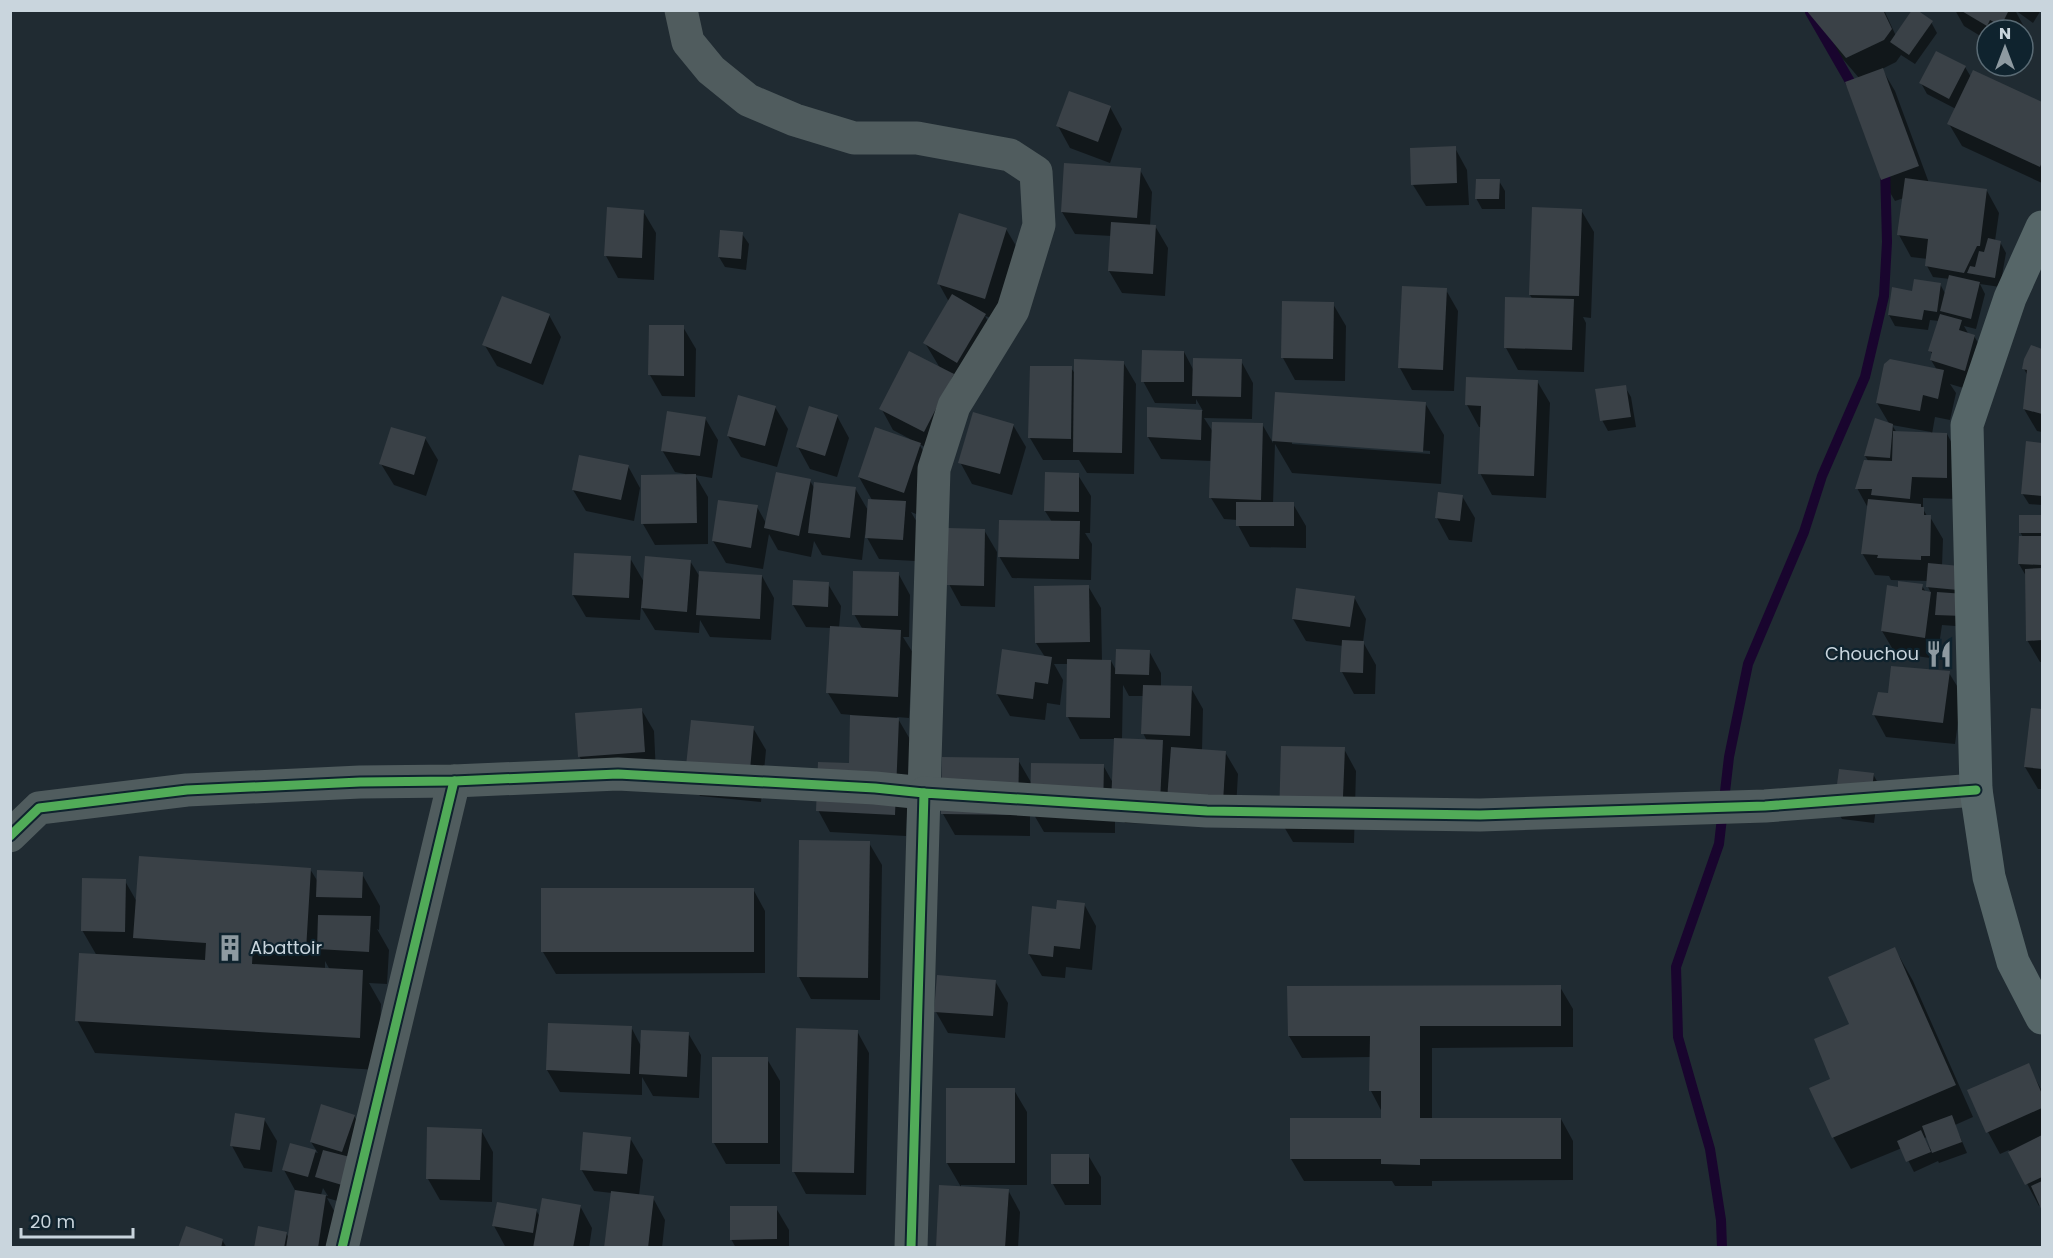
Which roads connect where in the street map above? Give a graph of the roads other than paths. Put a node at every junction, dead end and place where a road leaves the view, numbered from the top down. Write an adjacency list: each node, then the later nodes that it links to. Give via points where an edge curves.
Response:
1 (681, 10): 5 (street, via 688,42 711,70 748,100 854,138 917,138 1010,154 1036,172 1039,225 1013,310 954,406 934,469)
2 (2043, 227): 4 (main road, via 2010,298 1967,425)
3 (454, 781): 5 (street, via 618,774); 6 (street, via 187,790 100,800 39,808); 8 (street)
4 (1976, 790): 5 (street, via 1765,806 1480,815 1207,811); 7 (main road, via 1989,877 2013,962)
5 (924, 794): 9 (street)
6 (10, 836)
7 (2043, 1018)
8 (342, 1248)
9 (911, 1248)

